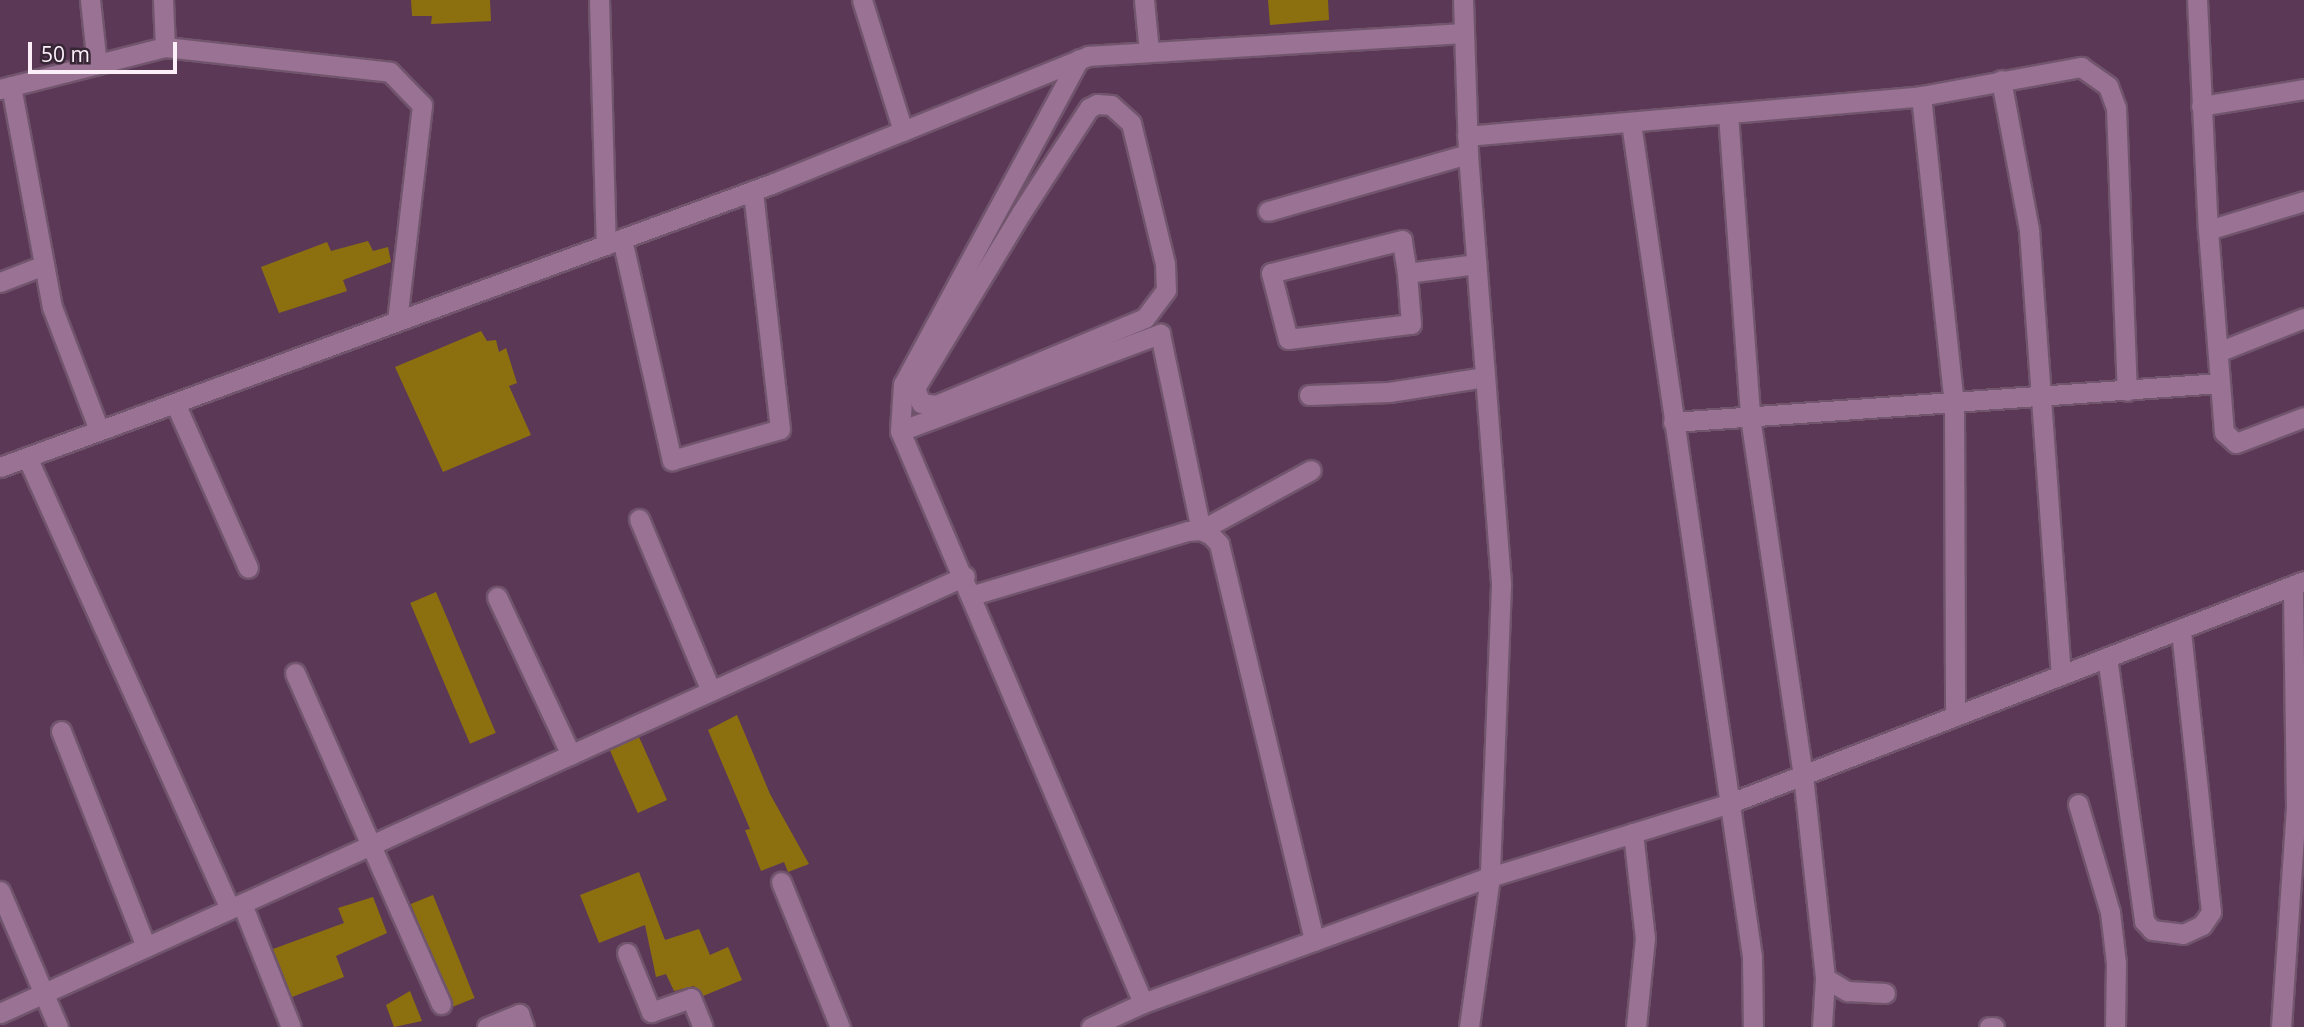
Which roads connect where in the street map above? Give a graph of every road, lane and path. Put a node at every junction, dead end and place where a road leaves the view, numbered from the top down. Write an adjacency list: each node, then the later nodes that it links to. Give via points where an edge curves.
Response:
1 (90, 0): 12 (street)
2 (163, 0): 9 (street)
3 (599, 0): 27 (street)
4 (862, 0): 20 (street)
5 (1144, 0): 10 (street)
6 (1463, 0): 8 (street)
7 (2197, 0): 17 (street)
8 (1462, 33): 10 (street); 21 (street)
9 (165, 47): 12 (street); 34 (street, via 390,72 414,92 422,105)
10 (1149, 52): 11 (street)
11 (1079, 59): 20 (street); 26 (street)
12 (97, 65): 14 (street)
13 (2001, 80): 16 (street); 38 (street, via 2081,67 2108,86 2116,108); 40 (street, via 2029,230)
14 (6, 87): 30 (street)
15 (2304, 89): 17 (street)
16 (1921, 96): 18 (street); 42 (street)
17 (2201, 106): 25 (street)
18 (1728, 114): 19 (street); 43 (street)
19 (1631, 123): 21 (street); 45 (street)
20 (903, 131): 22 (street)
21 (1468, 145): 24 (street); 29 (street)
22 (753, 191): 27 (street); 27 (street, via 780,429 672,460)
23 (2304, 201): 25 (street)
24 (1268, 211)
25 (2208, 230): 35 (street)
26 (982, 238): 28 (street); 47 (street, via 903,384)
27 (614, 242): 34 (street)
28 (999, 251): 28 (street, via 1089,108 1111,105 1131,123 1165,264 1166,290 1145,318 936,405 922,403 915,388)
29 (1476, 264): 31 (street); 36 (street)
30 (44, 265): 32 (street); 46 (street, via 52,307)
31 (1406, 272): 31 (street, via 1402,240 1271,273 1288,339 1411,324)
32 (0, 282)
33 (2304, 318): 35 (street)
34 (397, 321): 41 (street)
35 (2218, 352): 37 (street)
36 (1485, 377): 39 (street, via 1389,392); 70 (street, via 1501,586)
37 (2220, 383): 38 (street); 44 (street, via 2224,432 2229,440 2250,439)
38 (2127, 391): 40 (street)
39 (1309, 395)
40 (2041, 398): 42 (street); 60 (street)
41 (175, 403): 46 (street); 53 (street)
42 (1954, 404): 43 (street); 62 (street)
43 (1750, 417): 45 (street); 65 (street)
44 (2304, 417)
45 (1673, 422): 66 (street)
46 (99, 430): 48 (street)
47 (900, 431): 52 (street, via 1160,334); 55 (street)
48 (27, 457): 49 (street); 73 (street)
49 (0, 467)
50 (1311, 470): 52 (street)
51 (639, 519): 61 (street)
52 (1201, 530): 55 (street); 74 (street, via 1219,544)
53 (248, 568)
54 (2298, 584): 57 (street); 95 (street, via 2296,808)
55 (969, 585): 61 (street); 80 (street)
56 (497, 597): 64 (street)
57 (2181, 629): 58 (street); 58 (street, via 2211,912 2202,925 2183,934 2152,930 2144,921)
58 (2106, 657): 60 (street)
59 (295, 673): 69 (street)
60 (2061, 675): 62 (street)
61 (711, 691): 64 (street)
62 (1955, 716): 65 (street)
63 (61, 732): 75 (street)
64 (571, 755): 69 (street)
65 (1803, 775): 66 (street); 77 (street)
66 (1728, 804): 68 (street); 92 (street, via 1752,957)
67 (2078, 804): 94 (street, via 2109,912 2116,963)
68 (1633, 833): 70 (street); 91 (street, via 1645,939)
69 (373, 845): 73 (street); 81 (street)
70 (1490, 877): 74 (street); 90 (street)
71 (781, 882): 88 (street)
72 (0, 891): 79 (street)
73 (236, 906): 75 (street); 84 (street)
74 (1314, 941): 80 (street)
75 (146, 947): 79 (street)
76 (627, 953): 87 (street, via 651,1012 691,998)
77 (1825, 978): 78 (street, via 1847,991); 93 (street)
78 (1885, 992)
79 (43, 994): 82 (street); 83 (street)
80 (1143, 1003): 89 (street)
81 (441, 1004)
82 (0, 1013)
83 (58, 1027)
84 (291, 1027)
85 (487, 1027): 86 (street, via 519,1014)
86 (524, 1027)
87 (703, 1027)
88 (841, 1027)
89 (1091, 1027)
90 (1469, 1027)
91 (1636, 1027)
92 (1753, 1027)
93 (1822, 1027)
94 (2115, 1027)
95 (2281, 1027)

